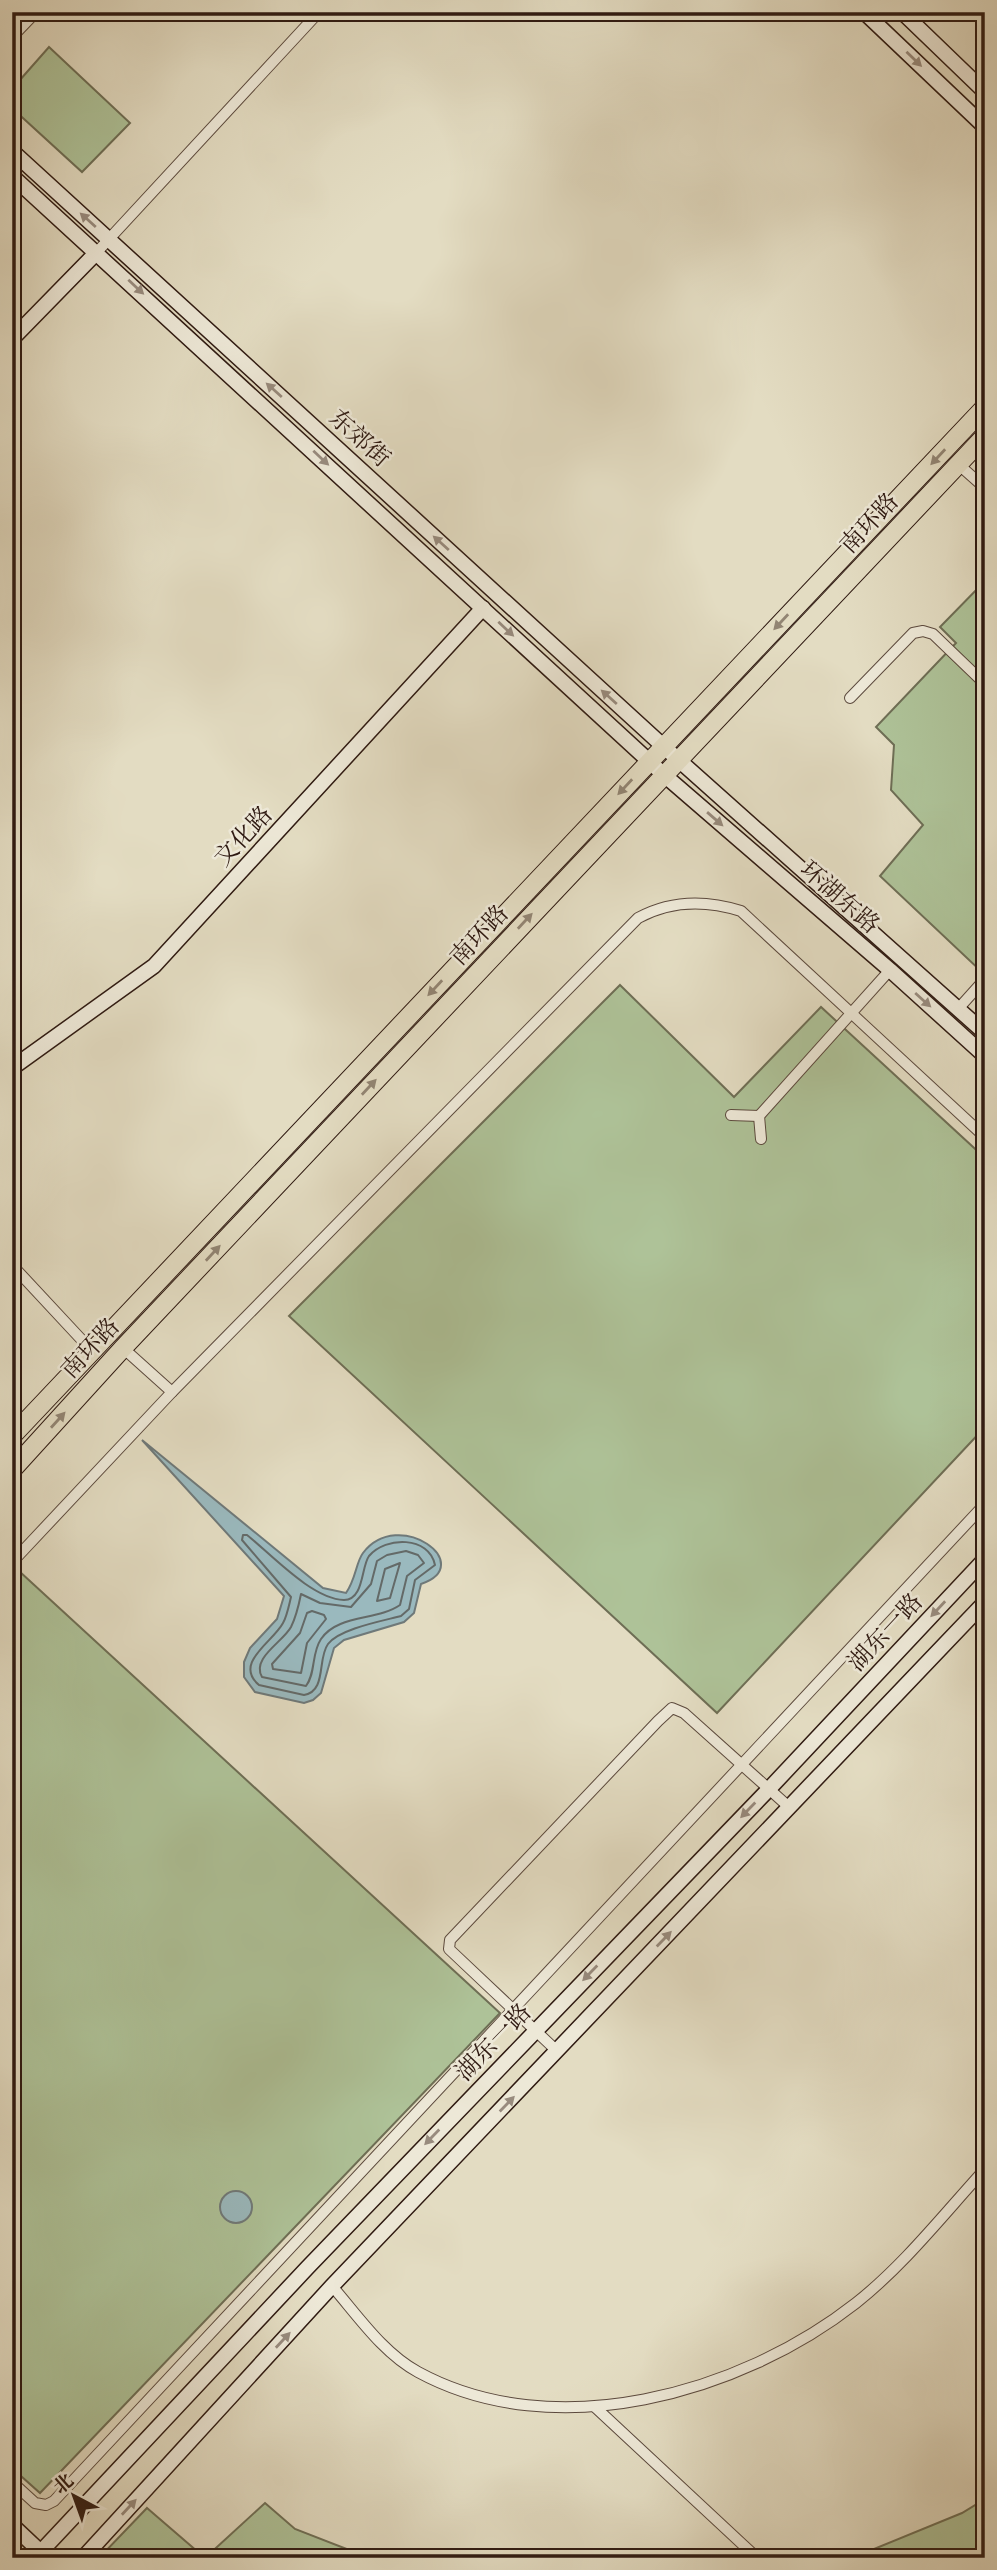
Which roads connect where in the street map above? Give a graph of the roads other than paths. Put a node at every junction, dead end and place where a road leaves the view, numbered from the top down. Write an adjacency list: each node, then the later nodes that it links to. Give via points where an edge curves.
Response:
1 (36, 12): 5 (street)
2 (319, 12): 10 (street)
3 (864, 12): 7 (main road, one-way to 7)
4 (902, 12): 6 (main road)
5 (12, 37)
6 (985, 92)
7 (985, 127)
8 (12, 151): 10 (main road, 东郊街, one-way to 8)
9 (12, 176): 11 (main road, 东郊街)
10 (108, 238): 11 (street); 20 (main road, 东郊街, one-way to 10)
11 (97, 252): 12 (main road); 17 (main road, 东郊街, one-way to 17)
12 (12, 339)
13 (985, 407): 20 (highway, 南环路, one-way to 20)
14 (985, 436): 15 (highway, 南环路)
15 (958, 464): 16 (street); 21 (highway, 南环路)
16 (985, 488)
17 (483, 608): 22 (main road, 东郊街, one-way to 22); 30 (main road, 文化路, via 154,966)
18 (985, 684): 19 (street, via 933,634 923,631 913,633)
19 (850, 698)
20 (663, 746): 21 (main road, 东郊街); 22 (highway, 南环路)
21 (678, 759): 23 (highway, 南环路); 26 (main road, 环湖东路)
22 (649, 761): 23 (main road, 东郊街); 37 (highway, 南环路, one-way to 37)
23 (663, 774): 24 (main road, 环湖东路, one-way to 24); 36 (highway, 南环路, one-way to 23)
24 (890, 970): 27 (street); 29 (main road, 环湖东路, one-way to 29)
25 (985, 979): 26 (street)
26 (958, 1009): 28 (main road, 环湖东路)
27 (850, 1011): 32 (street); 33 (street); 38 (street, via 741,911 699,902 676,904 638,918)
28 (985, 1033)
29 (985, 1056)
30 (12, 1068)
31 (731, 1115): 32 (street)
32 (758, 1116): 34 (street)
33 (985, 1137)
34 (761, 1139)
35 (12, 1265): 37 (street)
36 (123, 1349): 38 (street); 40 (highway, 南环路, one-way to 36)
37 (93, 1352): 39 (highway, 南环路)
38 (172, 1392): 42 (street)
39 (12, 1436)
40 (12, 1470)
41 (985, 1504): 45 (street)
42 (17, 1557)
43 (985, 1559): 46 (main road, 湖东一路, one-way to 46)
44 (985, 1602): 47 (main road, 湖东一路)
45 (742, 1765): 46 (street); 48 (street); 48 (street, via 684,1713 672,1708 450,1940 449,1949)
46 (769, 1789): 47 (street); 49 (main road, 湖东一路, one-way to 49)
47 (789, 1807): 50 (main road, 湖东一路, one-way to 47)
48 (512, 2008): 49 (street); 54 (street, via 54,2501 35,2503)
49 (535, 2030): 50 (street); 56 (main road, 湖东一路, one-way to 56)
50 (557, 2051): 52 (main road, 湖东一路, one-way to 50)
51 (985, 2169): 53 (street, via 891,2272 832,2321 768,2357 689,2389)
52 (332, 2286): 53 (street, via 379,2342 415,2371 483,2398); 58 (main road, 湖东一路, one-way to 52)
53 (595, 2407): 57 (street)
54 (12, 2482)
55 (12, 2525): 56 (main road)
56 (41, 2556)
57 (755, 2556)
58 (83, 2558)

